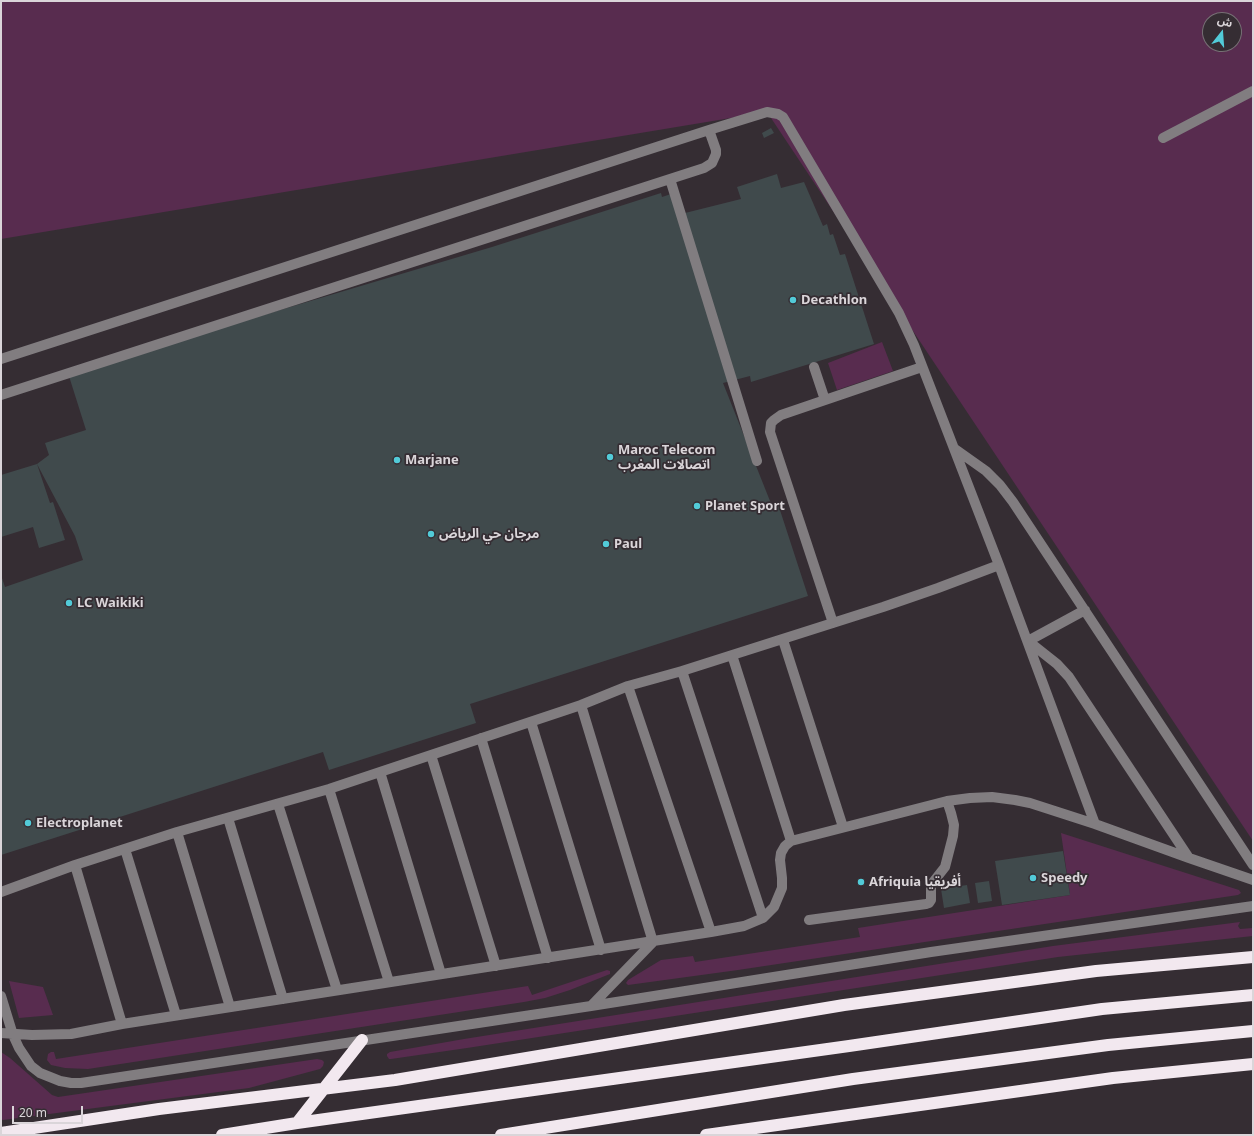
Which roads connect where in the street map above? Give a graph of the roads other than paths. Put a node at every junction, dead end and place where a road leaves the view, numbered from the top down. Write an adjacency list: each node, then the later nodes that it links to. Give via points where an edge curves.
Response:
1 (1253, 91): 3 (lane)
2 (709, 130): 4 (lane, via 716,150 712,163 704,168); 5 (lane); 7 (lane, via 767,112 783,117 899,313)
3 (1163, 138)
4 (670, 178): 8 (lane); 11 (lane)
5 (1, 359)
6 (814, 367): 9 (lane)
7 (922, 367): 9 (lane); 10 (lane)
8 (1, 395)
9 (821, 401): 14 (lane, via 777,416 771,423 770,432)
10 (955, 450): 12 (lane); 13 (lane, via 979,465 1000,485)
11 (757, 461)
12 (1000, 565): 14 (lane); 16 (lane)
13 (1085, 610): 16 (lane); 35 (lane)
14 (833, 623): 15 (lane)
15 (783, 640): 17 (lane); 30 (lane)
16 (1028, 641): 29 (lane); 34 (lane, via 1069,677)
17 (732, 655): 18 (lane); 32 (lane)
18 (682, 671): 19 (lane); 40 (lane)
19 (628, 686): 20 (lane); 42 (lane)
20 (581, 705): 21 (lane); 43 (lane)
21 (531, 722): 22 (lane); 44 (lane)
22 (481, 738): 23 (lane); 46 (lane)
23 (431, 755): 24 (lane); 47 (lane)
24 (380, 772): 25 (lane); 48 (lane)
25 (330, 790): 27 (lane); 49 (lane)
26 (947, 801): 29 (lane, via 985,797 1015,800); 30 (lane); 41 (lane, via 953,836 945,867 931,886 929,903)
27 (278, 804): 28 (lane); 50 (lane)
28 (228, 818): 31 (lane); 53 (lane)
29 (1095, 824): 34 (lane)
30 (842, 827): 32 (lane)
31 (177, 832): 33 (lane); 55 (lane)
32 (791, 841): 40 (lane, via 781,853 782,888 779,898)
33 (125, 849): 36 (lane); 56 (lane)
34 (1189, 858): 37 (lane)
35 (1253, 864)
36 (75, 865): 38 (lane); 57 (lane)
37 (1253, 880)
38 (1, 892)
39 (1253, 906): 54 (lane, via 931,952)
40 (763, 918): 42 (lane, via 744,926)
41 (809, 920)
42 (711, 932): 43 (lane)
43 (653, 942): 44 (lane); 54 (lane)
44 (600, 950): 46 (lane)
45 (1253, 957): 63 (highway, via 1096,971 851,1004 395,1080)
46 (548, 958): 47 (lane)
47 (496, 966): 48 (lane)
48 (441, 974): 49 (lane)
49 (389, 982): 50 (lane)
50 (337, 990): 53 (lane)
51 (1253, 995): 64 (highway, via 1102,1009)
52 (1, 996): 60 (lane)
53 (283, 999): 55 (lane)
54 (590, 1006): 61 (lane)
55 (230, 1007): 56 (lane)
56 (176, 1015): 57 (lane)
57 (122, 1024): 60 (lane, via 71,1034)
58 (1253, 1031): 67 (highway, via 1108,1045 853,1079)
59 (1, 1034): 60 (lane)
60 (13, 1035): 61 (lane, via 32,1066 50,1078 71,1083)
61 (362, 1040): 63 (highway)
62 (1253, 1064): 68 (highway, via 1113,1078)
63 (324, 1088): 64 (highway); 65 (highway)
64 (297, 1123): 66 (highway)
65 (1, 1133)
66 (222, 1135)
67 (501, 1135)
68 (706, 1135)

